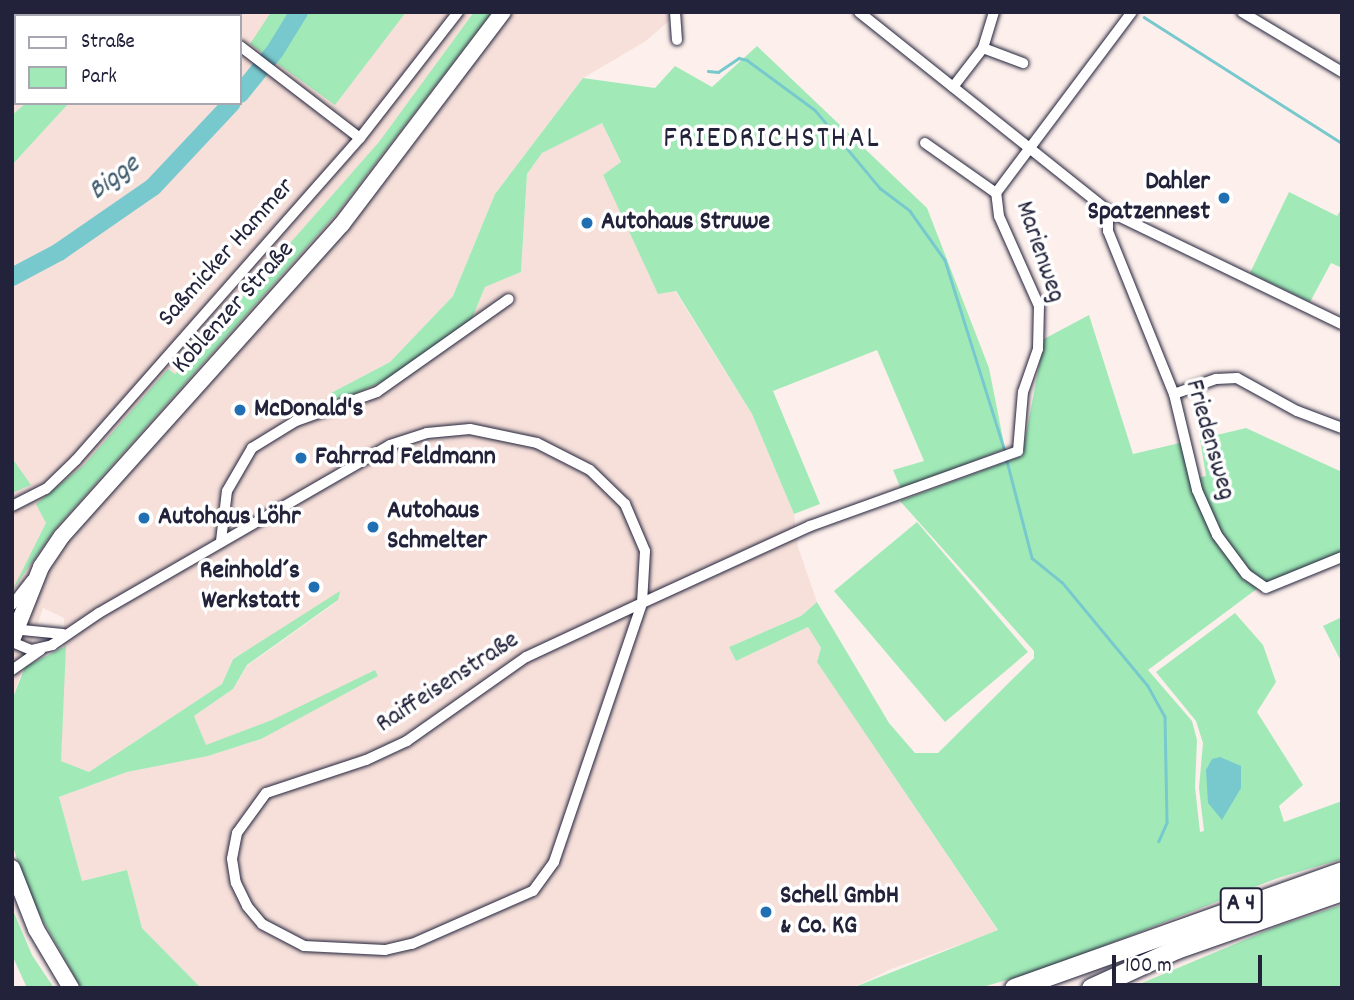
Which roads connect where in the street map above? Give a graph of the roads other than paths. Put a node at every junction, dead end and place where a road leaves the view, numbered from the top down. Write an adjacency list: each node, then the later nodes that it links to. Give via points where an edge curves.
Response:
1 (458, 12): 14 (street, Saßmicker Hammer)
2 (503, 12): 27 (main road, Koblenzer Straße, via 342,224 77,518)
3 (675, 12): 8 (street)
4 (859, 12): 13 (street)
5 (994, 12): 9 (street)
6 (1132, 12): 16 (street, Marienweg)
7 (1242, 12): 12 (street)
8 (677, 40)
9 (983, 48): 11 (street); 13 (street)
10 (244, 50): 14 (street)
11 (1023, 63)
12 (1342, 72)
13 (953, 87): 16 (street)
14 (360, 138): 24 (street, Saßmicker Hammer, via 76,460 46,489)
15 (925, 143): 17 (street)
16 (1029, 149): 17 (street, Marienweg); 18 (street)
17 (996, 193): 23 (street, Marienweg, via 999,216 1039,306 1038,349 1023,392 1018,451)
18 (1108, 211): 20 (street); 21 (street, Friedensweg, via 1108,231)
19 (509, 299): 25 (street, via 377,392 296,421 252,448 227,491)
20 (1342, 324)
21 (1174, 394): 22 (street, via 1216,379 1237,378 1297,411); 26 (street, Friedensweg, via 1204,510 1246,574 1266,589)
22 (1342, 428)
23 (966, 471): 28 (street, Raiffeisenstraße, via 810,526)
24 (12, 506)
25 (221, 541): 28 (street, Raiffeisenstraße, via 390,444 427,433 502,432 548,448 590,470 612,488 639,529 645,551); 30 (street, Raiffeisenstraße)
26 (1342, 557)
27 (41, 567): 29 (street); 31 (main road, Koblenzer Straße)
28 (642, 603): 28 (street, Raiffeisenstraße, via 526,657 407,741 366,760 265,793 237,833 232,859 247,906 262,924 304,946 385,950 412,944 533,891 554,862)
29 (12, 605)
30 (63, 634): 31 (street); 32 (street, Raiffeisenstraße)
31 (13, 635): 32 (street, via 31,650)
32 (42, 649): 33 (street, Raiffeisenstraße)
33 (12, 670)
34 (12, 868): 39 (main road, via 36,929)
35 (1342, 871): 37 (highway, A 4)
36 (1342, 891): 38 (highway, A 4)
37 (1142, 942): 40 (highway); 41 (highway, A 4)
38 (1176, 949): 42 (highway, A 4); 43 (highway)
39 (71, 988)
40 (1014, 988)
41 (1045, 988)
42 (1091, 988)
43 (1112, 988)

